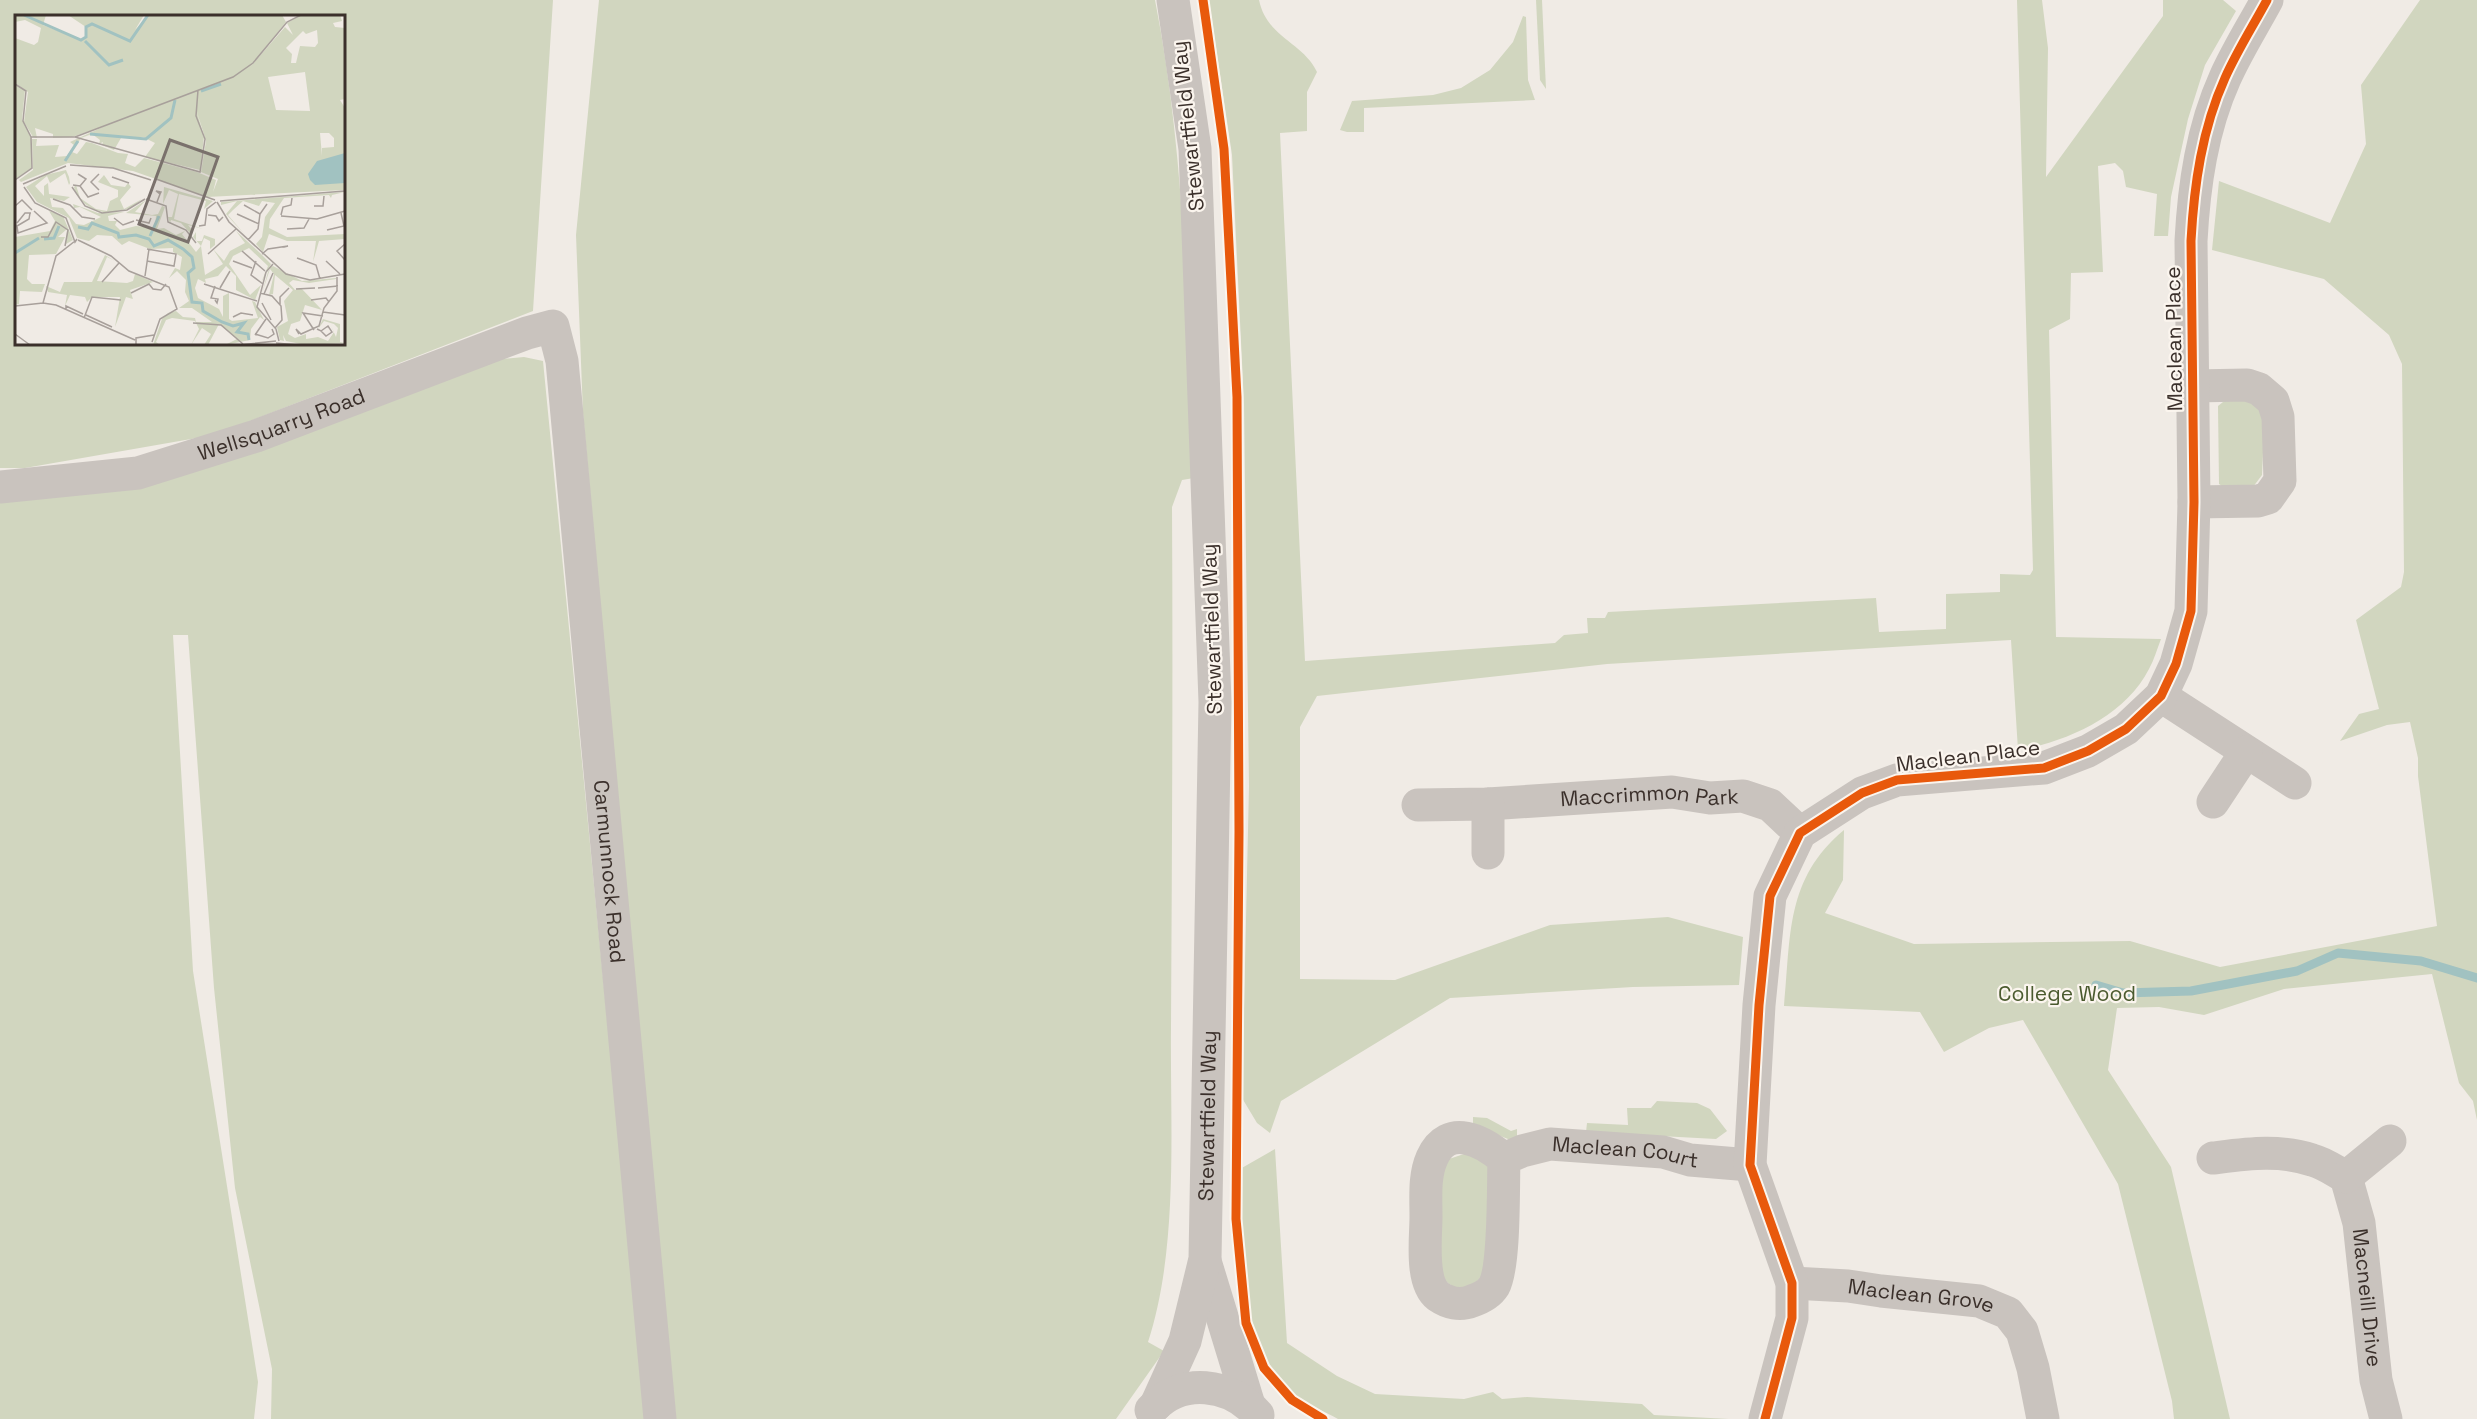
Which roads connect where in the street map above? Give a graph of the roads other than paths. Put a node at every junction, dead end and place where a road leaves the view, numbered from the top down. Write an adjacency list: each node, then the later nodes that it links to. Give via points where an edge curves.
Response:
1 (1173, 0): 20 (street, Stewartfield Way, via 1195,149 1215,702)
2 (2267, 0): 4 (street, Maclean Place, via 2225,79 2200,153 2191,241)
3 (553, 326): 5 (street, Wellsquarry Road, via 256,436 138,473); 25 (street, Carmunnock Road, via 564,373)
4 (2193, 386): 6 (street, Maclean Place); 6 (street, Maclean Place, via 2247,385 2259,389 2272,401 2278,417 2280,481 2268,498 2258,501)
5 (0, 487)
6 (2194, 502): 7 (street, Maclean Place, via 2191,611 2176,664)
7 (2161, 696): 8 (street); 13 (street, Maclean Place, via 2126,729 2044,768 1897,780 1862,793)
8 (2246, 752): 9 (street); 10 (street)
9 (2295, 783)
10 (2213, 802)
11 (1488, 804): 12 (street, Maccrimmon Park); 13 (street, Maccrimmon Park, via 1672,792 1710,798 1743,796 1770,805); 14 (street)
12 (1418, 805)
13 (1800, 833): 18 (street, via 1770,896)
14 (1488, 853)
15 (2390, 1141): 19 (street)
16 (2213, 1158): 19 (street, via 2283,1153 2314,1160)
17 (1504, 1159): 17 (street, via 1500,1262 1494,1286 1485,1296 1468,1303 1452,1303 1436,1294 1425,1264 1427,1178 1433,1156 1445,1142 1460,1137 1482,1142); 18 (street, Maclean Court, via 1550,1143 1663,1152 1690,1160)
18 (1750, 1165): 21 (street)
19 (2346, 1177): 27 (street, Macneill Drive, via 2359,1223 2376,1380)
20 (1205, 1259): 22 (street, Stewartfield Way, via 1185,1341); 23 (street, Stewartfield Way)
21 (1792, 1283): 24 (street, via 1792,1318); 26 (street, Maclean Grove, via 1979,1301 2008,1313 2022,1331)
22 (1150, 1412): 23 (street, via 1173,1394 1192,1388 1213,1388 1232,1394)
23 (1255, 1412)
24 (1764, 1418)
25 (660, 1419)
26 (2043, 1419)
27 (2386, 1419)

